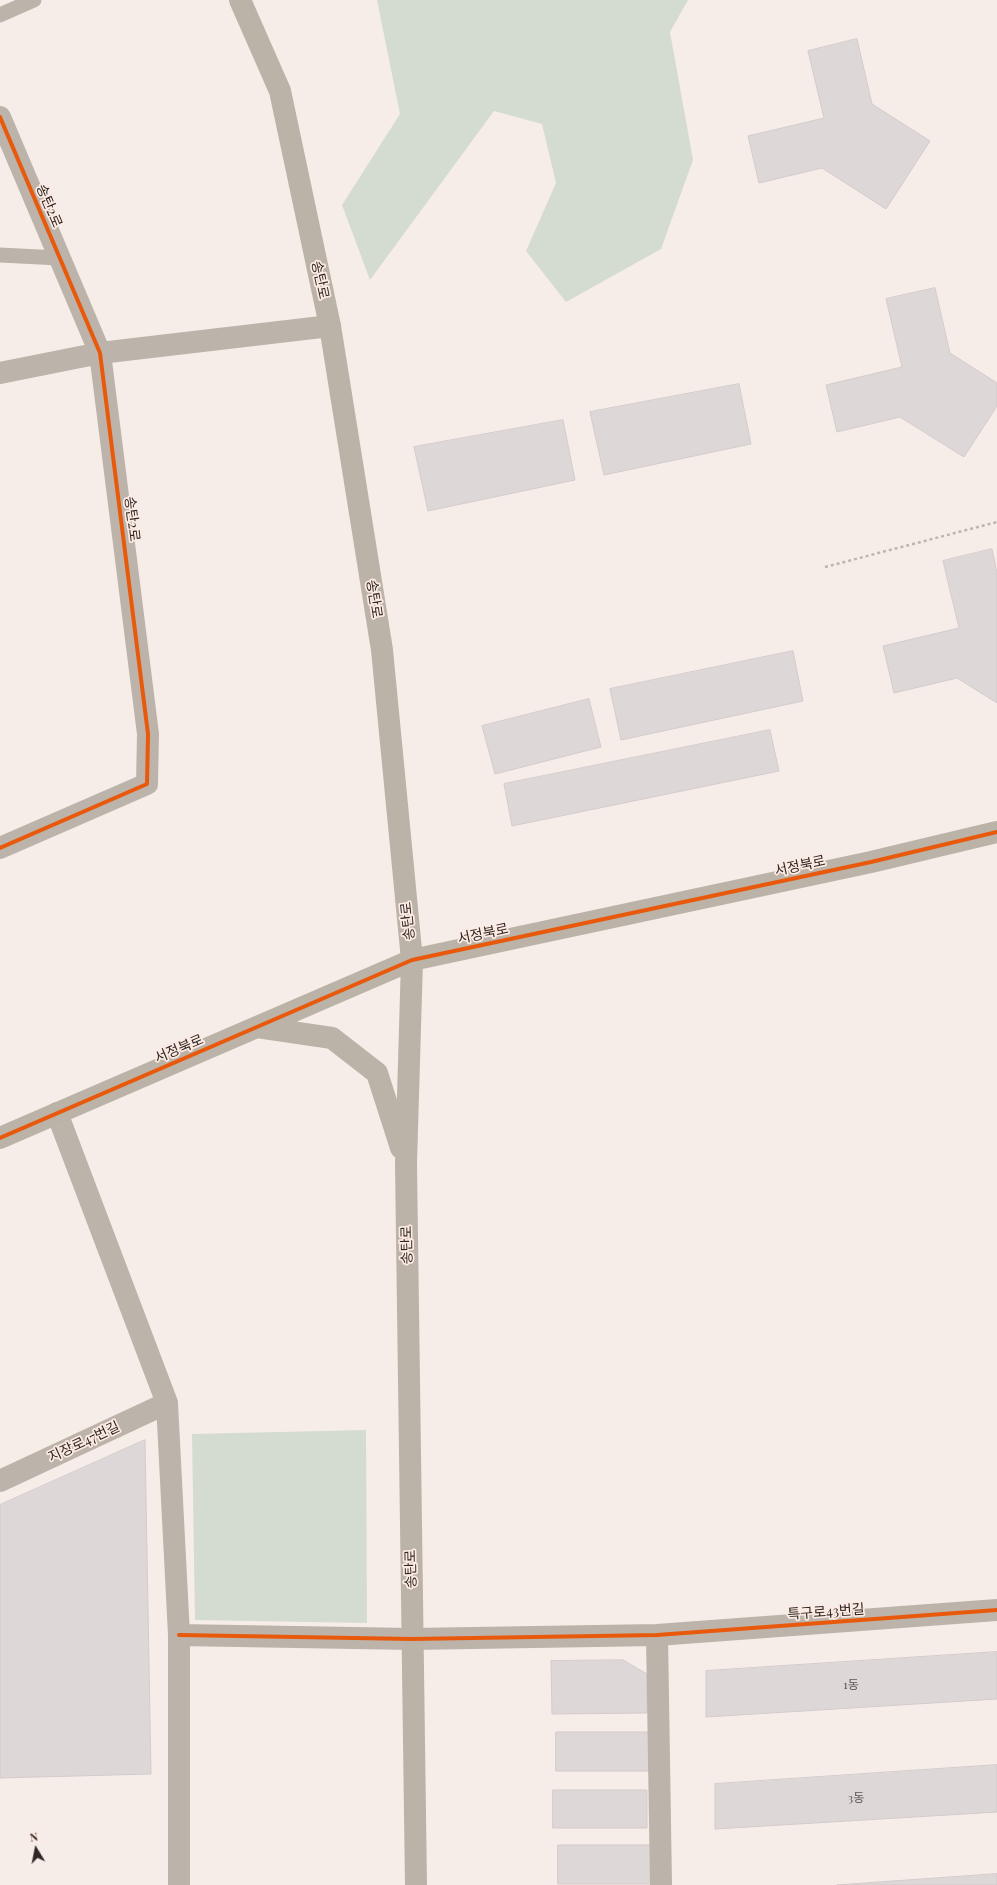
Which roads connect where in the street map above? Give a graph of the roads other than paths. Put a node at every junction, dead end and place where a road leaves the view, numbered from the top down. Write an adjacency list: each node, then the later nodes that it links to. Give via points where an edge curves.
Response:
1 (34, 0): 3 (lane)
2 (240, 0): 7 (main road, 송탄로, via 280,91)
3 (0, 15)
4 (0, 117): 6 (street, 송탄2로)
5 (0, 255): 6 (lane)
6 (59, 258): 8 (street, 송탄2로)
7 (330, 326): 8 (street); 12 (main road, 송탄로, via 382,650)
8 (100, 353): 9 (street); 11 (street, 송탄2로, via 148,734 147,784)
9 (0, 373)
10 (997, 832): 12 (main road, 서정북로, via 871,862)
11 (0, 848)
12 (412, 960): 13 (main road, 서정북로); 16 (main road, 송탄로)
13 (257, 1027): 14 (main road, 서정북로); 16 (main road, via 332,1038 377,1073)
14 (57, 1113): 15 (main road, 서정북로); 17 (street)
15 (0, 1138)
16 (406, 1164): 22 (main road, 송탄로)
17 (167, 1403): 18 (street, 지장로47번길); 20 (street)
18 (0, 1481)
19 (997, 1610): 21 (street, 특구로43번길)
20 (179, 1635): 22 (street, 특구로43번길); 23 (street)
21 (657, 1635): 22 (street, 특구로43번길); 25 (street)
22 (412, 1639): 24 (main road, 송탄로)
23 (180, 1885)
24 (416, 1885)
25 (661, 1885)

